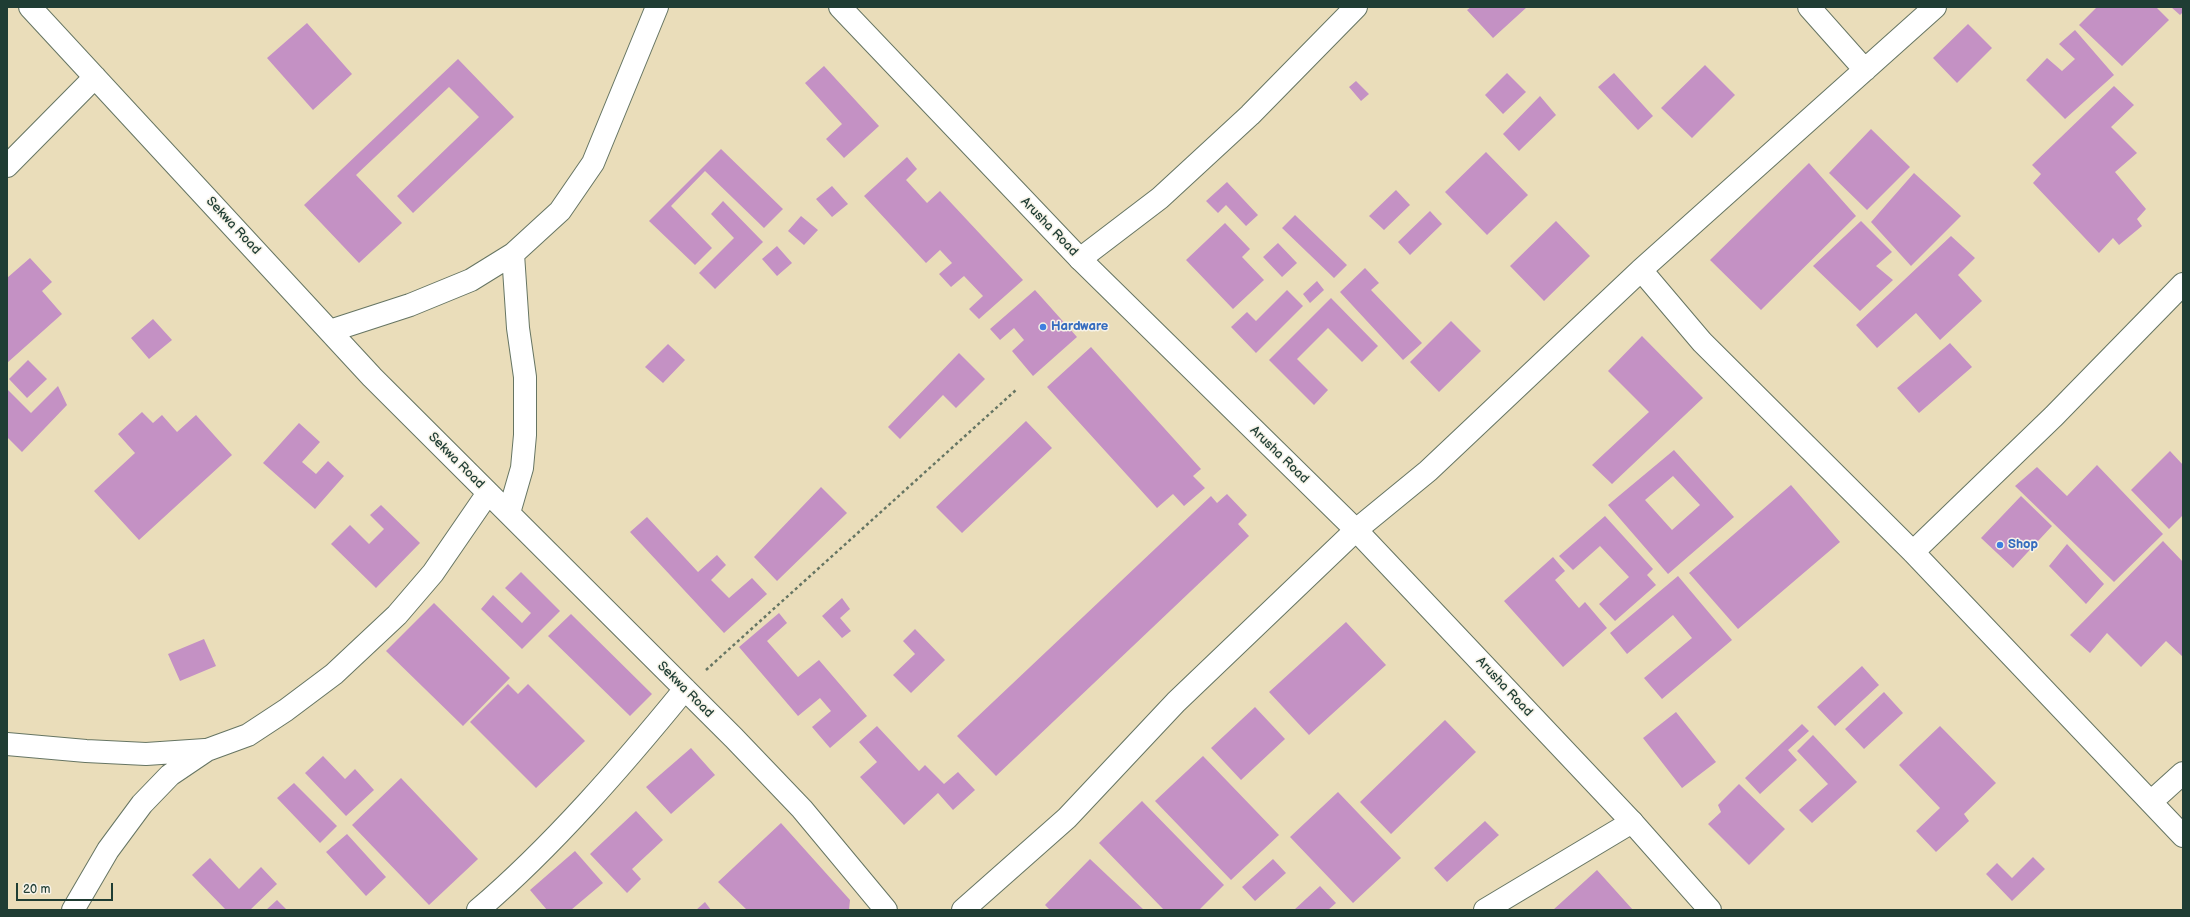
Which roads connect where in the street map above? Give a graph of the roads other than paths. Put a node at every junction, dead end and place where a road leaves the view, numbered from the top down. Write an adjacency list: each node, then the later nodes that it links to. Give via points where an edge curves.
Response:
1 (30, 7): 8 (street, Sekwa Road)
2 (53, 7): 8 (street)
3 (657, 7): 12 (street, via 593,164 560,211)
4 (840, 7): 13 (street, Arusha Road)
5 (1356, 7): 13 (street, via 1250,115 1165,193)
6 (1809, 7): 9 (street)
7 (1935, 7): 9 (street)
8 (51, 29): 10 (street, Sekwa Road)
9 (1865, 70): 14 (street)
10 (95, 77): 11 (street); 16 (street, Sekwa Road)
11 (7, 166)
12 (513, 254): 16 (street, via 471,280 410,305); 18 (street, via 518,328 525,377 525,435 522,468)
13 (1080, 259): 19 (street, Arusha Road)
14 (1641, 270): 19 (street, via 1428,471); 20 (street, via 1702,342)
15 (2183, 284): 20 (street, via 2054,416)
16 (330, 331): 17 (street, Sekwa Road, via 372,377)
17 (488, 493): 18 (street, Sekwa Road); 23 (street, via 418,591 340,668 286,710 248,735)
18 (509, 513): 21 (street, Sekwa Road)
19 (1356, 530): 26 (street, Arusha Road); 31 (street, via 1176,702 1067,818)
20 (1912, 552): 25 (street)
21 (685, 690): 29 (street, via 635,750 572,817 506,886); 30 (street, Sekwa Road, via 802,809)
22 (7, 744): 23 (street, via 146,754)
23 (207, 750): 28 (street, via 170,775 142,804 108,850)
24 (2183, 773): 25 (street)
25 (2152, 801): 27 (street)
26 (1632, 822): 32 (street); 33 (street, Arusha Road)
27 (2183, 836)
28 (73, 910)
29 (478, 910)
30 (886, 910)
31 (962, 910)
32 (1485, 910)
33 (1710, 910)

